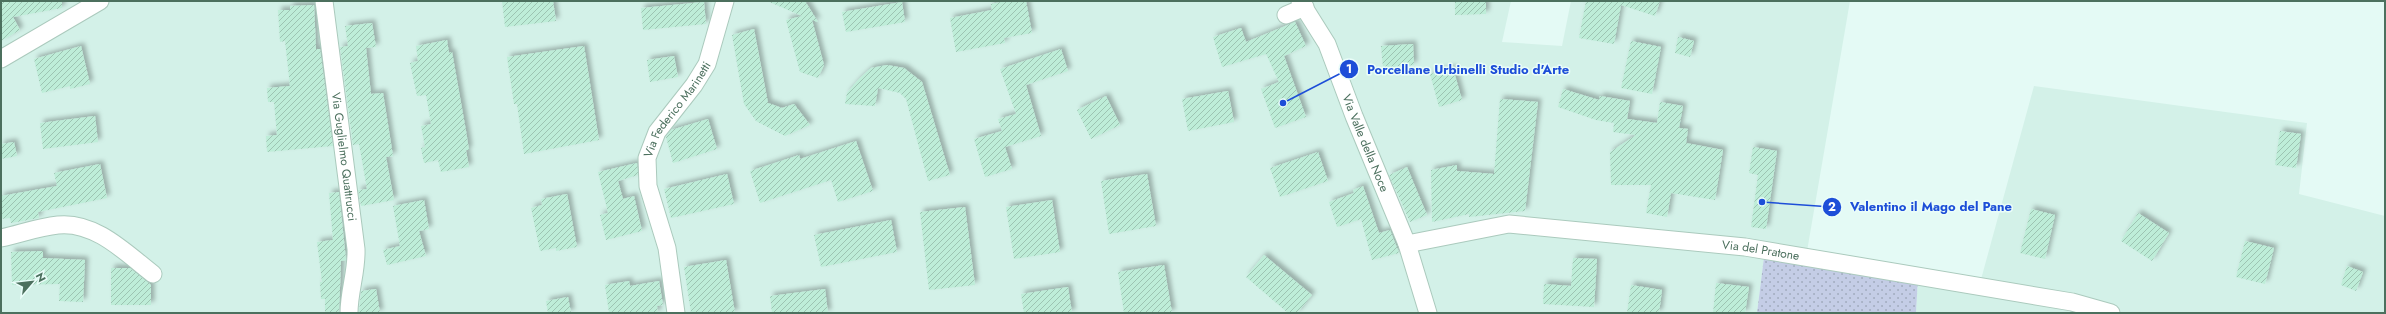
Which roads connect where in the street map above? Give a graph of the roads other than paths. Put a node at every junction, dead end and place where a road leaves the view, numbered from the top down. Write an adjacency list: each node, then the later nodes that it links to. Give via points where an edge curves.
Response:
1 (100, 1): 6 (street)
2 (324, 1): 10 (street, Via Guglielmo Quattrucci, via 356,249)
3 (725, 1): 11 (street, Via Federico Marinetti, via 707,64 657,132 646,158 648,186 667,248)
4 (1303, 4): 5 (street); 8 (street, Via Valle della Noce, via 1328,44 1354,116)
5 (1286, 14)
6 (1, 59)
7 (1, 238): 9 (street, via 59,225 83,227 110,240)
8 (1407, 244): 12 (street, Via Valle della Noce); 13 (street, Via del Pratone, via 1509,224 1572,230 1745,247 2072,302)
9 (153, 274)
10 (349, 313)
11 (676, 313)
12 (1428, 313)
13 (2111, 313)

